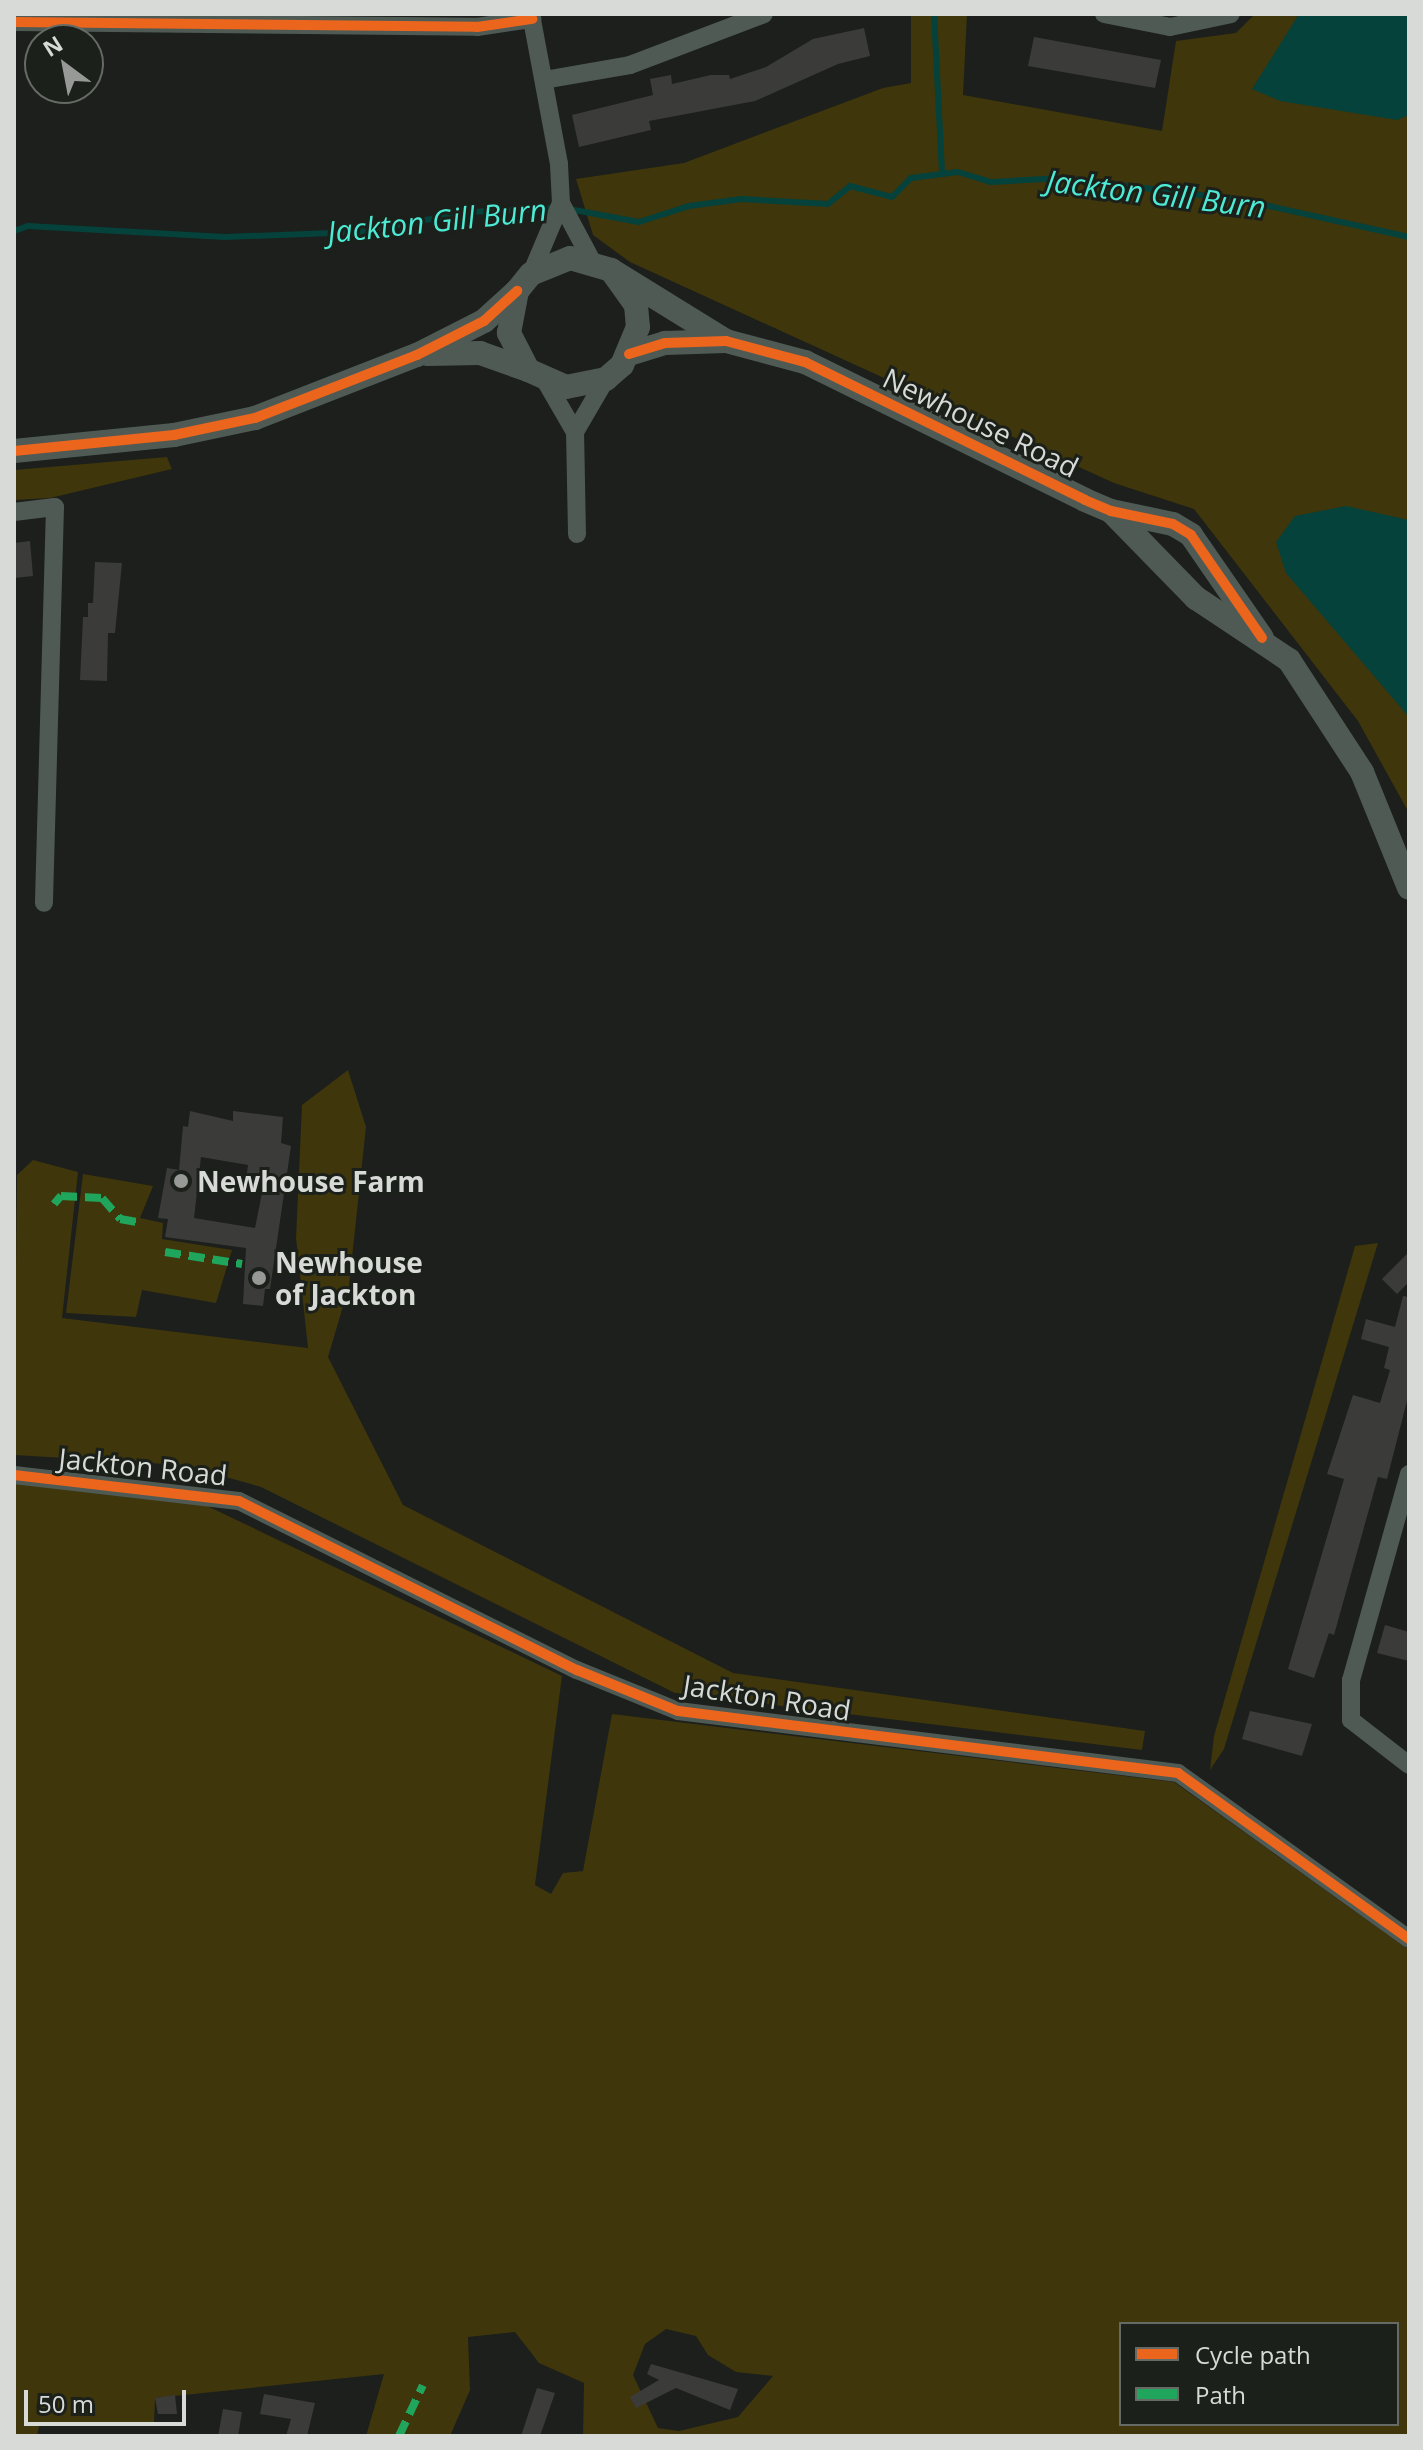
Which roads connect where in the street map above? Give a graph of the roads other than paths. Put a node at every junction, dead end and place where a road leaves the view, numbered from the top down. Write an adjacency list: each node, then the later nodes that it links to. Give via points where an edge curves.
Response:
1 (764, 14): 7 (street, via 630,65)
2 (1104, 14): 3 (street, via 1170,27)
3 (1231, 14)
4 (532, 16): 5 (street, via 477,27); 7 (street)
5 (85, 19): 6 (street)
6 (14, 22)
7 (544, 80): 8 (street)
8 (561, 203): 9 (street); 10 (street)
9 (602, 266): 10 (street, via 549,263); 11 (street, Newhouse Road); 12 (street, via 636,305 638,327)
10 (524, 282): 13 (street, via 484,321); 14 (street, via 509,333)
11 (726, 341): 12 (street, Newhouse Road, via 665,343); 18 (street, Newhouse Road, via 805,362)
12 (629, 354): 15 (street)
13 (417, 355): 14 (street, via 480,353); 17 (street, via 255,418 174,435)
14 (537, 376): 15 (street, via 566,387); 16 (street)
15 (606, 379): 16 (street)
16 (575, 432): 20 (street)
17 (14, 451)
18 (1111, 511): 21 (street, Newhouse Road, via 1196,598); 21 (street, Newhouse Road, via 1173,524 1191,535)
19 (14, 512): 23 (street, via 55,507)
20 (577, 534)
21 (1262, 638): 22 (street, Newhouse Road, via 1289,660 1354,759)
22 (1409, 888)
23 (44, 903)
24 (1409, 1474): 26 (street, via 1351,1690 1351,1720)
25 (14, 1475): 27 (street, Jackton Road, via 239,1501 577,1670 678,1711 1178,1773)
26 (1409, 1765)
27 (1409, 1939)

